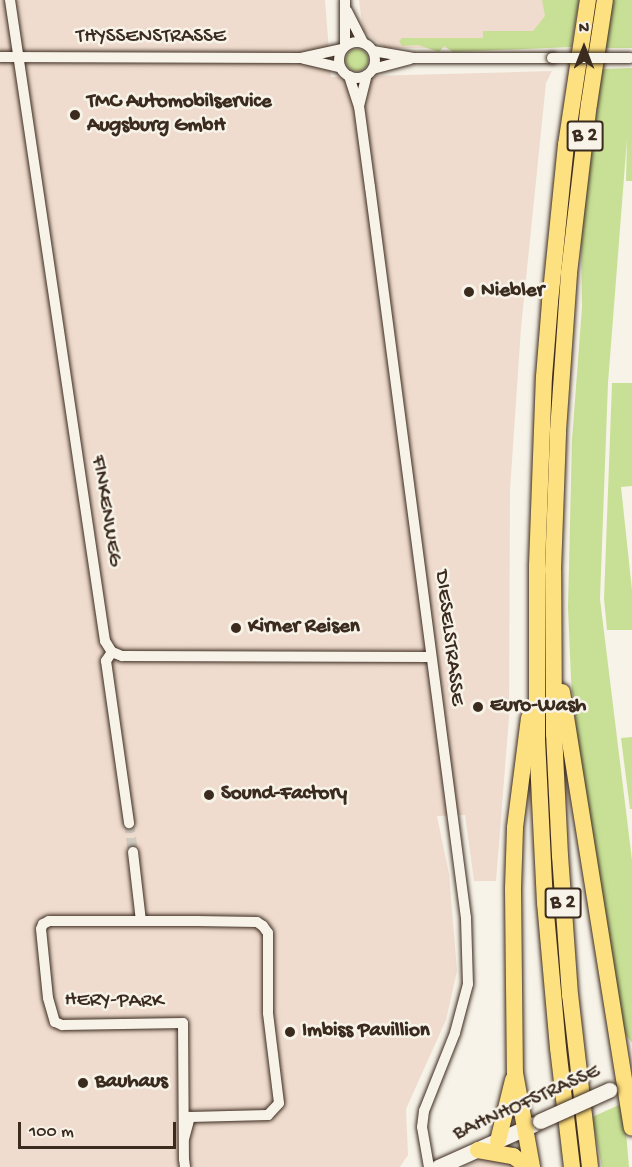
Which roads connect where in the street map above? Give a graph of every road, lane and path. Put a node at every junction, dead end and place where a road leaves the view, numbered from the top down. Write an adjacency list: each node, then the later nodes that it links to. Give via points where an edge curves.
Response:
1 (10, 0): 9 (street, FINKENWEG)
2 (588, 0): 20 (highway, B 2, via 566,145 544,377)
3 (605, 0): 17 (highway, B 2, via 569,273 558,431)
4 (346, 4): 5 (street); 6 (street)
5 (363, 43): 6 (street, via 354,42); 7 (street)
6 (344, 48): 10 (street, THYSSENSTRASSE); 13 (street)
7 (373, 51): 11 (street); 14 (street, DIESELSTRASSE, via 375,60)
8 (0, 57): 9 (street, THYSSENSTRASSE)
9 (19, 57): 10 (street, THYSSENSTRASSE); 18 (street, FINKENWEG, via 105,641)
10 (301, 58): 13 (street, THYSSENSTRASSE)
11 (413, 58): 12 (street, bridge); 14 (street)
12 (631, 58)
13 (340, 67): 15 (street, DIESELSTRASSE)
14 (370, 72): 15 (street, via 358,78); 16 (street, DIESELSTRASSE)
15 (349, 76): 16 (street, DIESELSTRASSE)
16 (359, 106): 19 (street, DIESELSTRASSE)
17 (553, 637): 24 (highway); 38 (highway, B 2, via 556,788 566,946)
18 (112, 652): 19 (street, via 122,656); 21 (street, via 106,661)
19 (431, 657): 34 (street, DIESELSTRASSE, via 466,918 468,984 424,1111 422,1127)
20 (536, 677): 26 (highway, via 515,828); 37 (highway, B 2, via 549,951)
21 (129, 823)
22 (133, 852): 23 (street)
23 (141, 921): 30 (street, HERY-PARK, via 258,922 268,933 268,1013 277,1108 268,1115 190,1118); 30 (street, HERY-PARK, via 43,924 51,1015 62,1024 183,1023)
24 (616, 1033): 25 (highway); 27 (highway)
25 (632, 1049)
26 (515, 1073): 29 (highway); 31 (highway)
27 (621, 1084): 28 (highway); 29 (main road, BAHNHOFSTRASSE, bridge)
28 (632, 1127)
29 (524, 1129): 31 (main road, BAHNHOFSTRASSE); 36 (highway)
30 (184, 1139): 33 (street, HERY-PARK)
31 (498, 1141): 32 (main road, BAHNHOFSTRASSE)
32 (477, 1150): 35 (main road, BAHNHOFSTRASSE); 36 (highway, via 513,1156)
33 (185, 1167)
34 (429, 1167)
35 (438, 1167)
36 (530, 1167)
37 (572, 1167)
38 (590, 1167)

